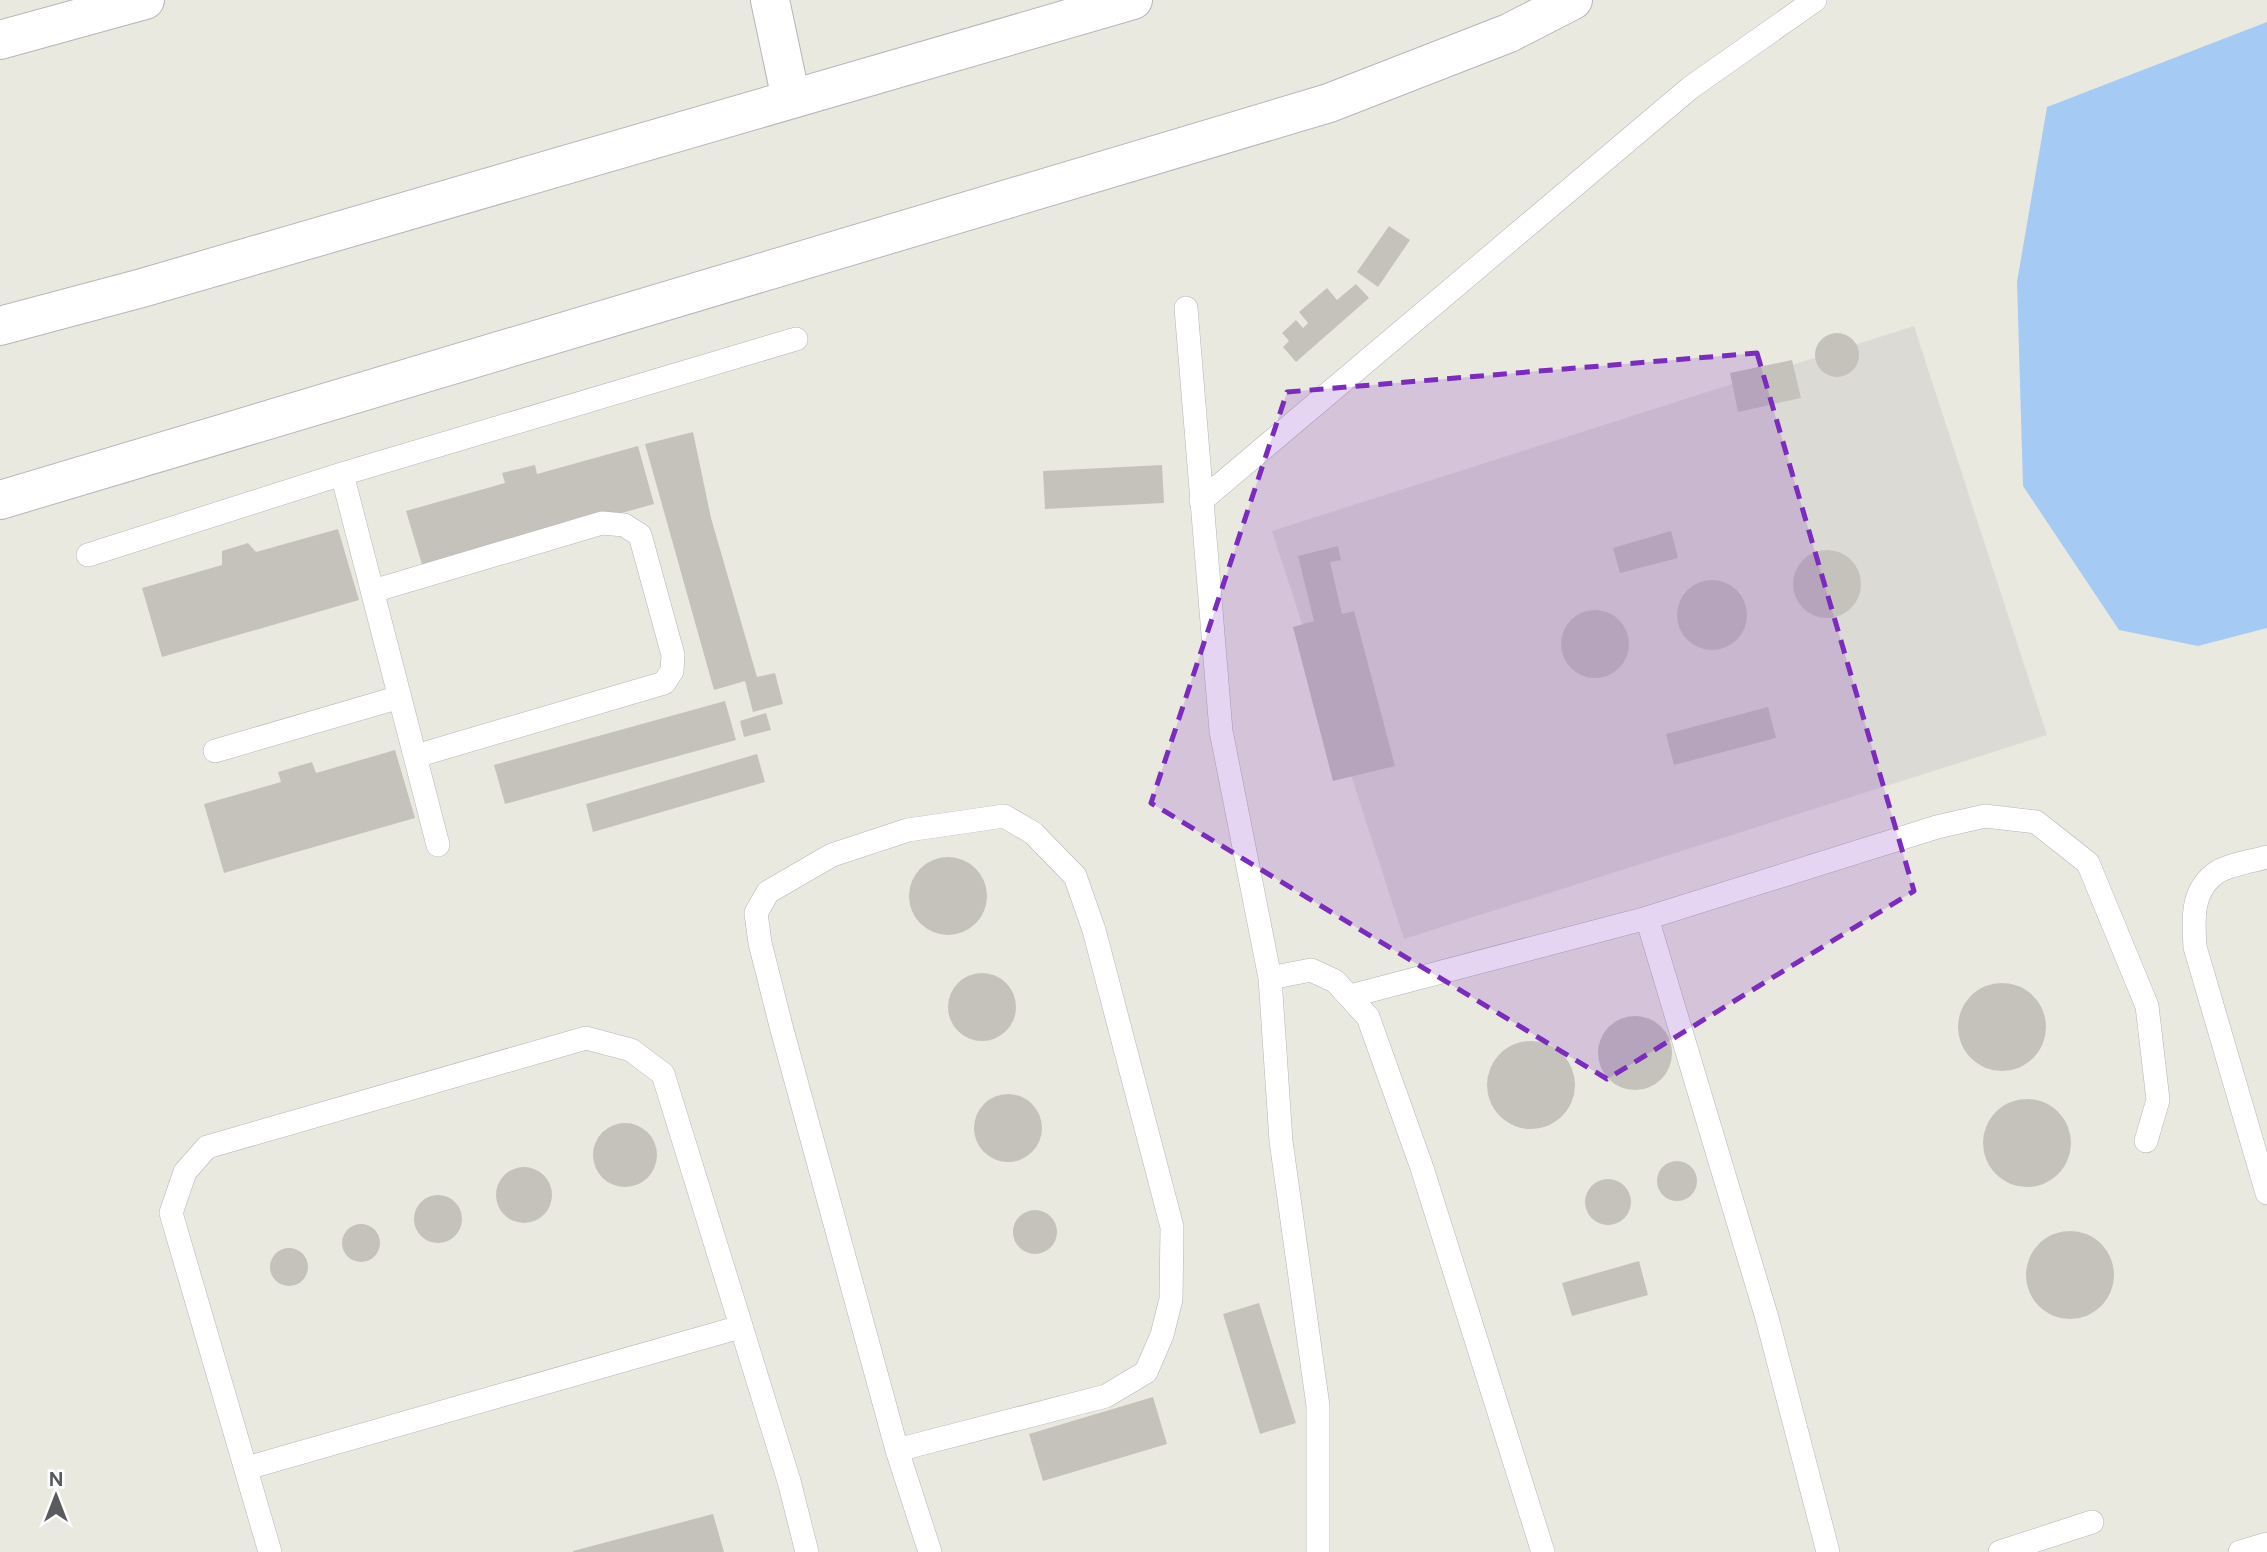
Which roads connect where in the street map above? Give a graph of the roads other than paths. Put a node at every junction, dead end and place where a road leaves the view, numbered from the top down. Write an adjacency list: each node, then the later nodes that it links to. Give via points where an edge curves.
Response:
1 (145, 0): 6 (main road)
2 (770, 0): 7 (main road)
3 (1133, 0): 7 (main road)
4 (1573, 0): 12 (main road, via 1509,33 1329,103)
5 (1815, 0): 13 (lane, via 1690,88)
6 (0, 40)
7 (791, 99): 9 (main road)
8 (1186, 308): 13 (lane)
9 (0, 326)
10 (796, 339): 11 (lane)
11 (342, 474): 14 (lane); 15 (lane)
12 (0, 499)
13 (1201, 501): 22 (lane, via 1221,732)
14 (88, 555)
15 (373, 591): 16 (lane); 18 (lane, via 602,523 624,525 640,536 673,655 672,671 664,683)
16 (400, 697): 17 (lane); 18 (lane)
17 (215, 751)
18 (416, 756): 19 (lane)
19 (438, 845)
20 (2267, 857): 25 (lane, via 2219,871 2203,887 2193,912 2195,947)
21 (1647, 918): 23 (lane); 24 (lane, via 1937,827 1985,816 2036,822 2088,863 2147,1006 2158,1100); 36 (lane, via 1767,1318)
22 (1270, 978): 23 (lane, via 1311,970 1335,981); 34 (lane, via 1281,1141 1318,1406)
23 (1350, 996): 35 (lane, via 1368,1017 1418,1156)
24 (2146, 1141)
25 (2267, 1193)
26 (740, 1327): 28 (lane); 28 (lane, via 663,1074 631,1049 586,1038 351,1105 208,1147 185,1172 171,1213); 32 (lane)
27 (897, 1450): 27 (lane, via 780,1026 756,913 768,892 832,855 908,830 1004,816 1033,833 1075,876 1090,919 1172,1227 1171,1299 1146,1371 1106,1396); 33 (lane)
28 (247, 1468): 31 (lane)
29 (2092, 1522): 37 (lane)
30 (2267, 1544): 38 (lane)
31 (270, 1552)
32 (807, 1552)
33 (930, 1552)
34 (1318, 1552)
35 (1543, 1552)
36 (1828, 1552)
37 (2000, 1552)
38 (2240, 1552)

